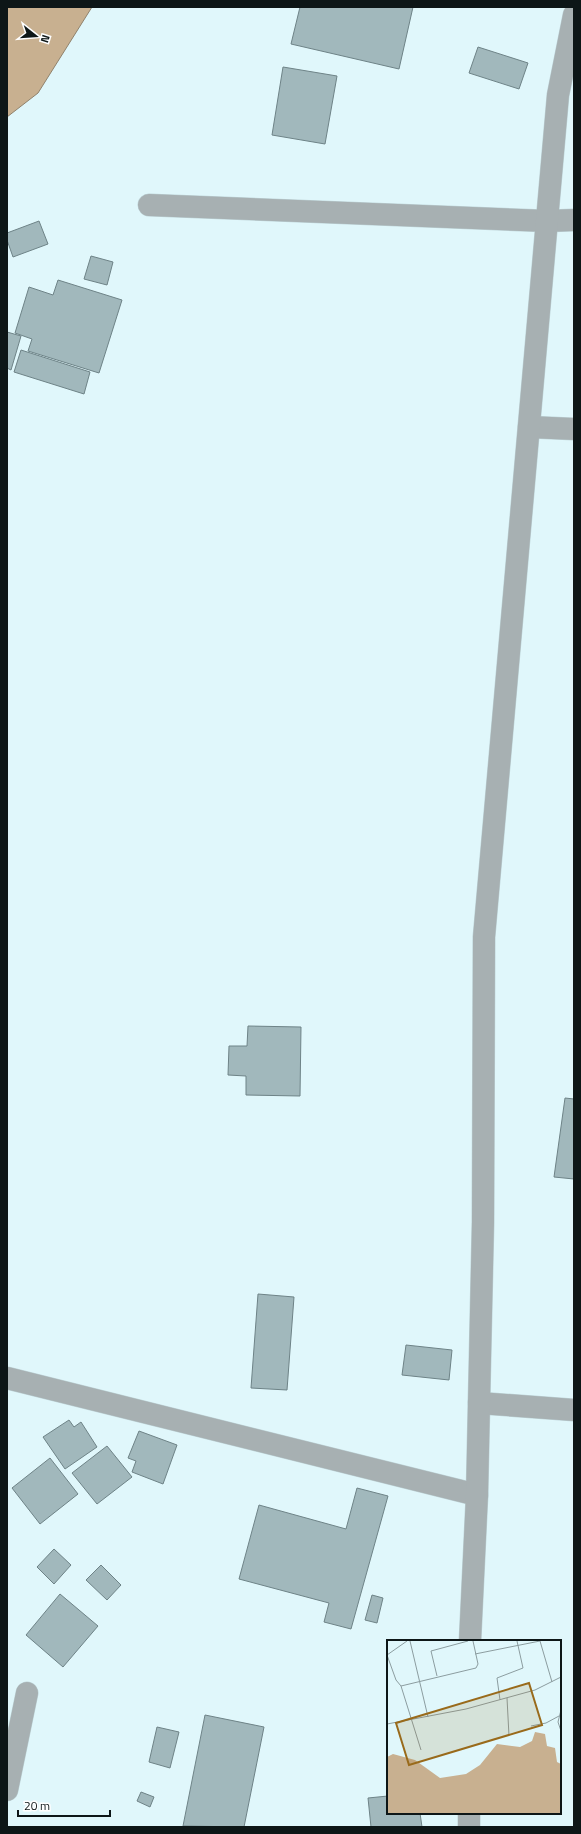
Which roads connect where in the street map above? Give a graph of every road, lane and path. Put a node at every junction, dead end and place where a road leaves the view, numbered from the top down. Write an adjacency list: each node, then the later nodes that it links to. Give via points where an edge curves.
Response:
1 (574, 15): 4 (street, via 558,95)
2 (149, 205): 4 (street)
3 (574, 220): 4 (street)
4 (547, 221): 5 (street)
5 (529, 426): 6 (street); 8 (street, via 484,937 483,1222)
6 (574, 429)
7 (7, 1378): 10 (street)
8 (479, 1403): 9 (street); 10 (street)
9 (574, 1410)
10 (477, 1495): 11 (street)
11 (470, 1640)
12 (27, 1693): 13 (street)
13 (7, 1790)
14 (469, 1814): 15 (street)
15 (469, 1827)

